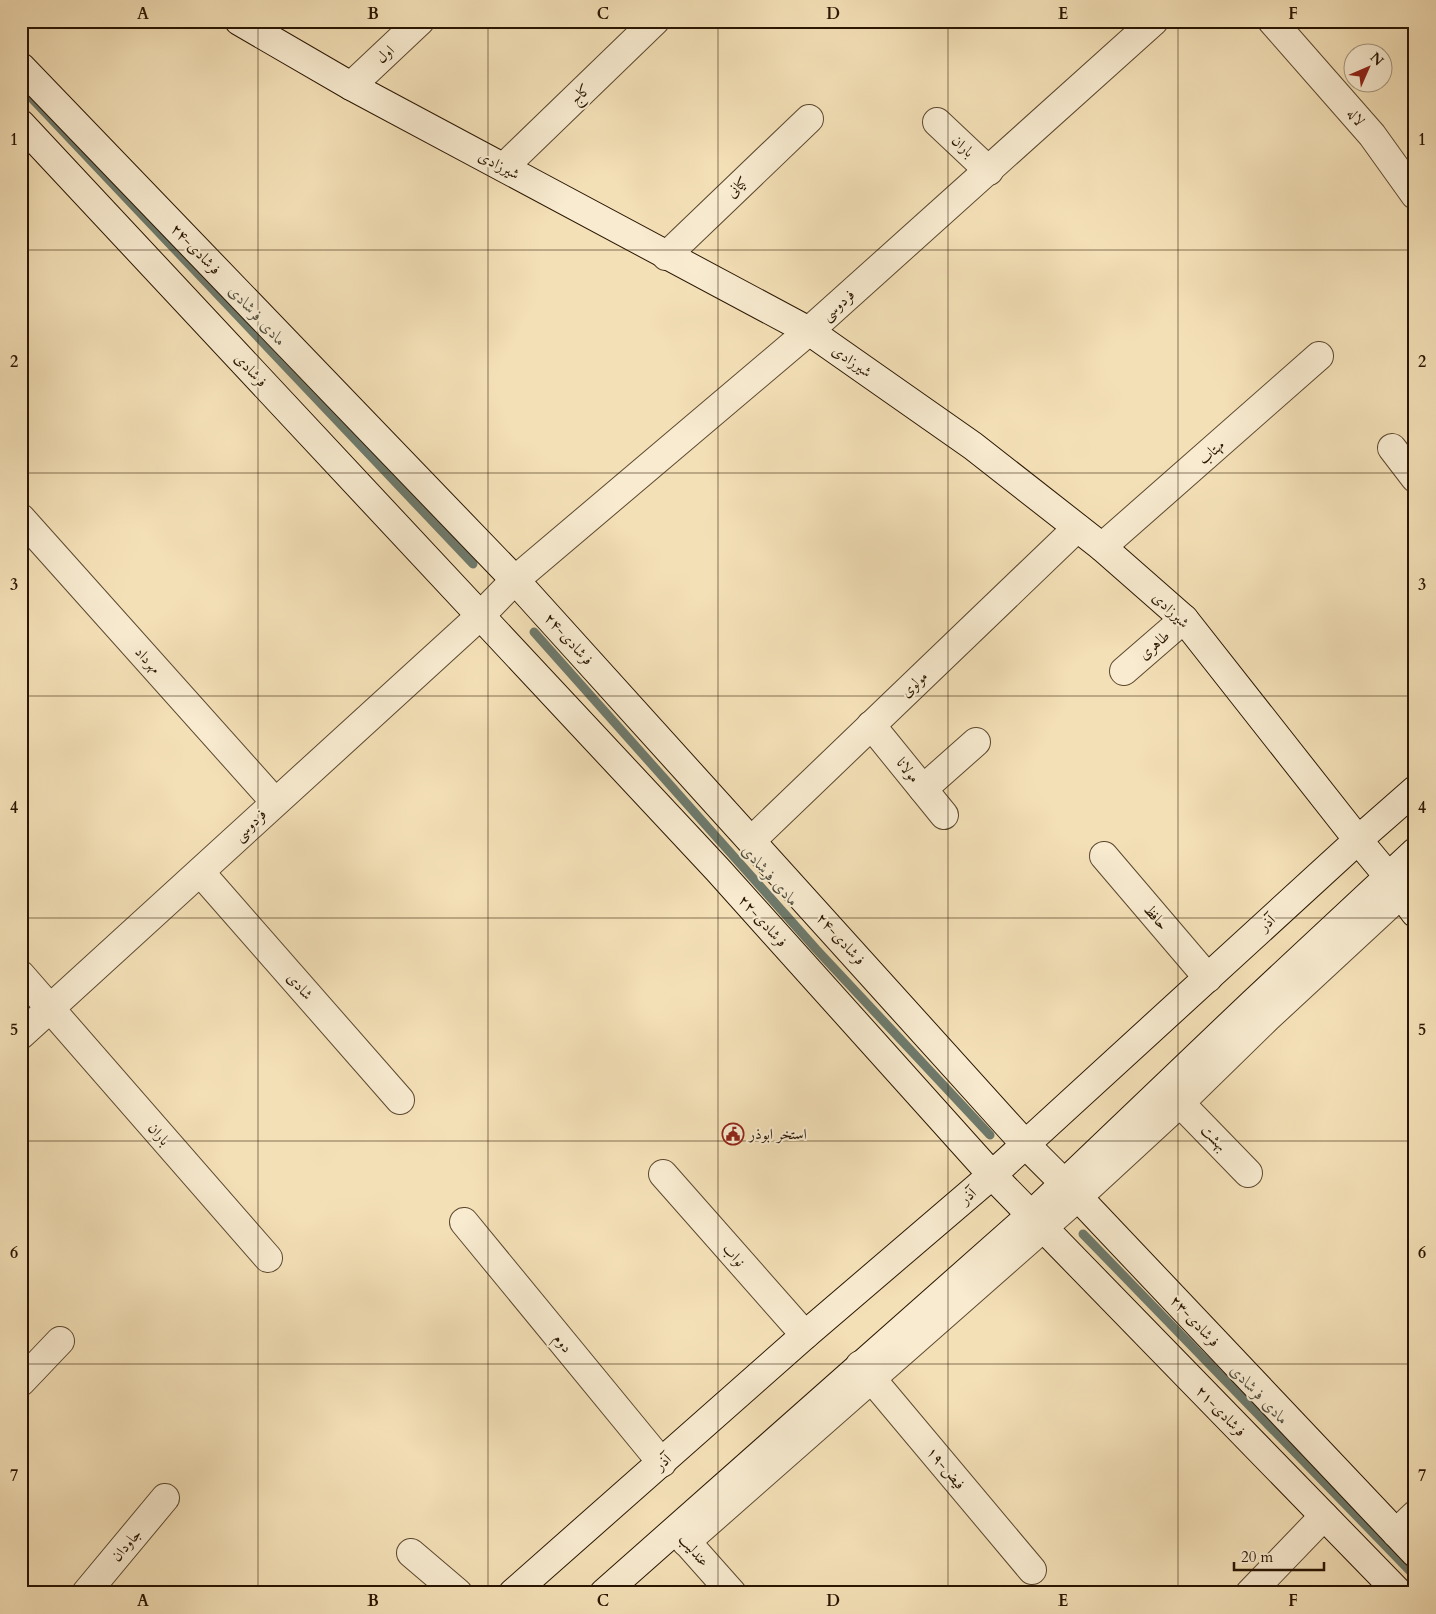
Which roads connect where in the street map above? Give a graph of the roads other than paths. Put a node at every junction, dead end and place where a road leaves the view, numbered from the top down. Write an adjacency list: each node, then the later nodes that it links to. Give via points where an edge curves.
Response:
1 (239, 21): 7 (street, شیرزادی)
2 (420, 21): 7 (street, اول)
3 (655, 21): 12 (street, کاج)
4 (1154, 21): 13 (street, فردوسی)
5 (1272, 21): 14 (street, لاله, via 1372,135)
6 (21, 67): 8 (street)
7 (351, 86): 12 (street, شیرزادی)
8 (46, 93): 11 (street); 23 (street, ۲۴-فرشادی)
9 (809, 119): 15 (street, کیانی)
10 (937, 122): 13 (street, باران)
11 (21, 123): 24 (street, فرشادی)
12 (504, 167): 15 (street, شیرزادی)
13 (989, 170): 16 (street, فردوسی)
14 (1415, 195)
15 (666, 256): 16 (street, شیرزادی)
16 (809, 331): 21 (street, شیرزادی, via 973,446); 23 (street, فردوسی)
17 (1319, 356): 22 (street, مهتاب)
18 (1392, 448): 19 (street)
19 (1415, 478)
20 (21, 518): 31 (street, مهرداد)
21 (1077, 528): 22 (street, شیرزادی); 27 (street, مولوی)
22 (1102, 547): 25 (street, شیرزادی)
23 (515, 580): 24 (street, فردوسی); 33 (street, ۲۴-فرشادی)
24 (480, 616): 31 (street, فردوسی); 49 (street, ۲۲-فرشادی, via 718,870)
25 (1184, 619): 26 (street, طاهری); 34 (street, شیرزادی)
26 (1124, 671)
27 (872, 725): 29 (street, مولانا); 33 (street, مولوی)
28 (976, 742): 29 (street)
29 (923, 789): 32 (street, مولانا)
30 (1415, 790): 34 (street, آذر)
31 (275, 802): 37 (street, فردوسی)
32 (944, 815)
33 (752, 840): 46 (street, ۲۴-فرشادی)
34 (1358, 840): 38 (street, شیرزادی); 40 (street, آذر)
35 (1415, 852): 38 (street)
36 (1104, 856): 40 (street, حافظ)
37 (201, 873): 41 (street, فردوسی); 44 (street, شادی)
38 (1405, 891): 42 (street)
39 (21, 975): 41 (street, باران)
40 (1208, 978): 46 (street, آذر)
41 (51, 1009): 43 (street, فردوسی); 53 (street, باران)
42 (1260, 1011): 45 (street); 50 (street)
43 (21, 1036)
44 (400, 1100)
45 (1180, 1103): 47 (street, بهشت); 50 (street)
46 (1025, 1144): 49 (street, آذر); 50 (street, ۲۴-فرشادی)
47 (1248, 1173)
48 (663, 1174): 54 (street, نواب)
49 (992, 1175): 51 (street, ۲۲-فرشادی); 54 (street, آذر)
50 (1071, 1190): 51 (street); 61 (street, ۲۳-فرشادی)
51 (1037, 1221): 56 (street); 60 (street, ۲۱-فرشادی)
52 (464, 1222): 58 (street, دوم)
53 (268, 1258)
54 (805, 1335): 58 (street, آذر)
55 (60, 1341): 57 (street)
56 (866, 1372): 62 (street); 65 (street, ۱۹-فیض)
57 (21, 1382)
58 (662, 1463): 68 (street, آذر)
59 (166, 1498): 66 (street, جاودان)
60 (1324, 1516): 71 (street); 72 (street, ۲۱-فرشادی)
61 (1405, 1524): 64 (street, ۲۳-فرشادی)
62 (681, 1536): 69 (street); 70 (street, عندلیب)
63 (410, 1553): 67 (street)
64 (1415, 1553)
65 (1032, 1570)
66 (86, 1593)
67 (458, 1593)
68 (513, 1593)
69 (604, 1593)
70 (732, 1593)
71 (1250, 1593)
72 (1399, 1593)

